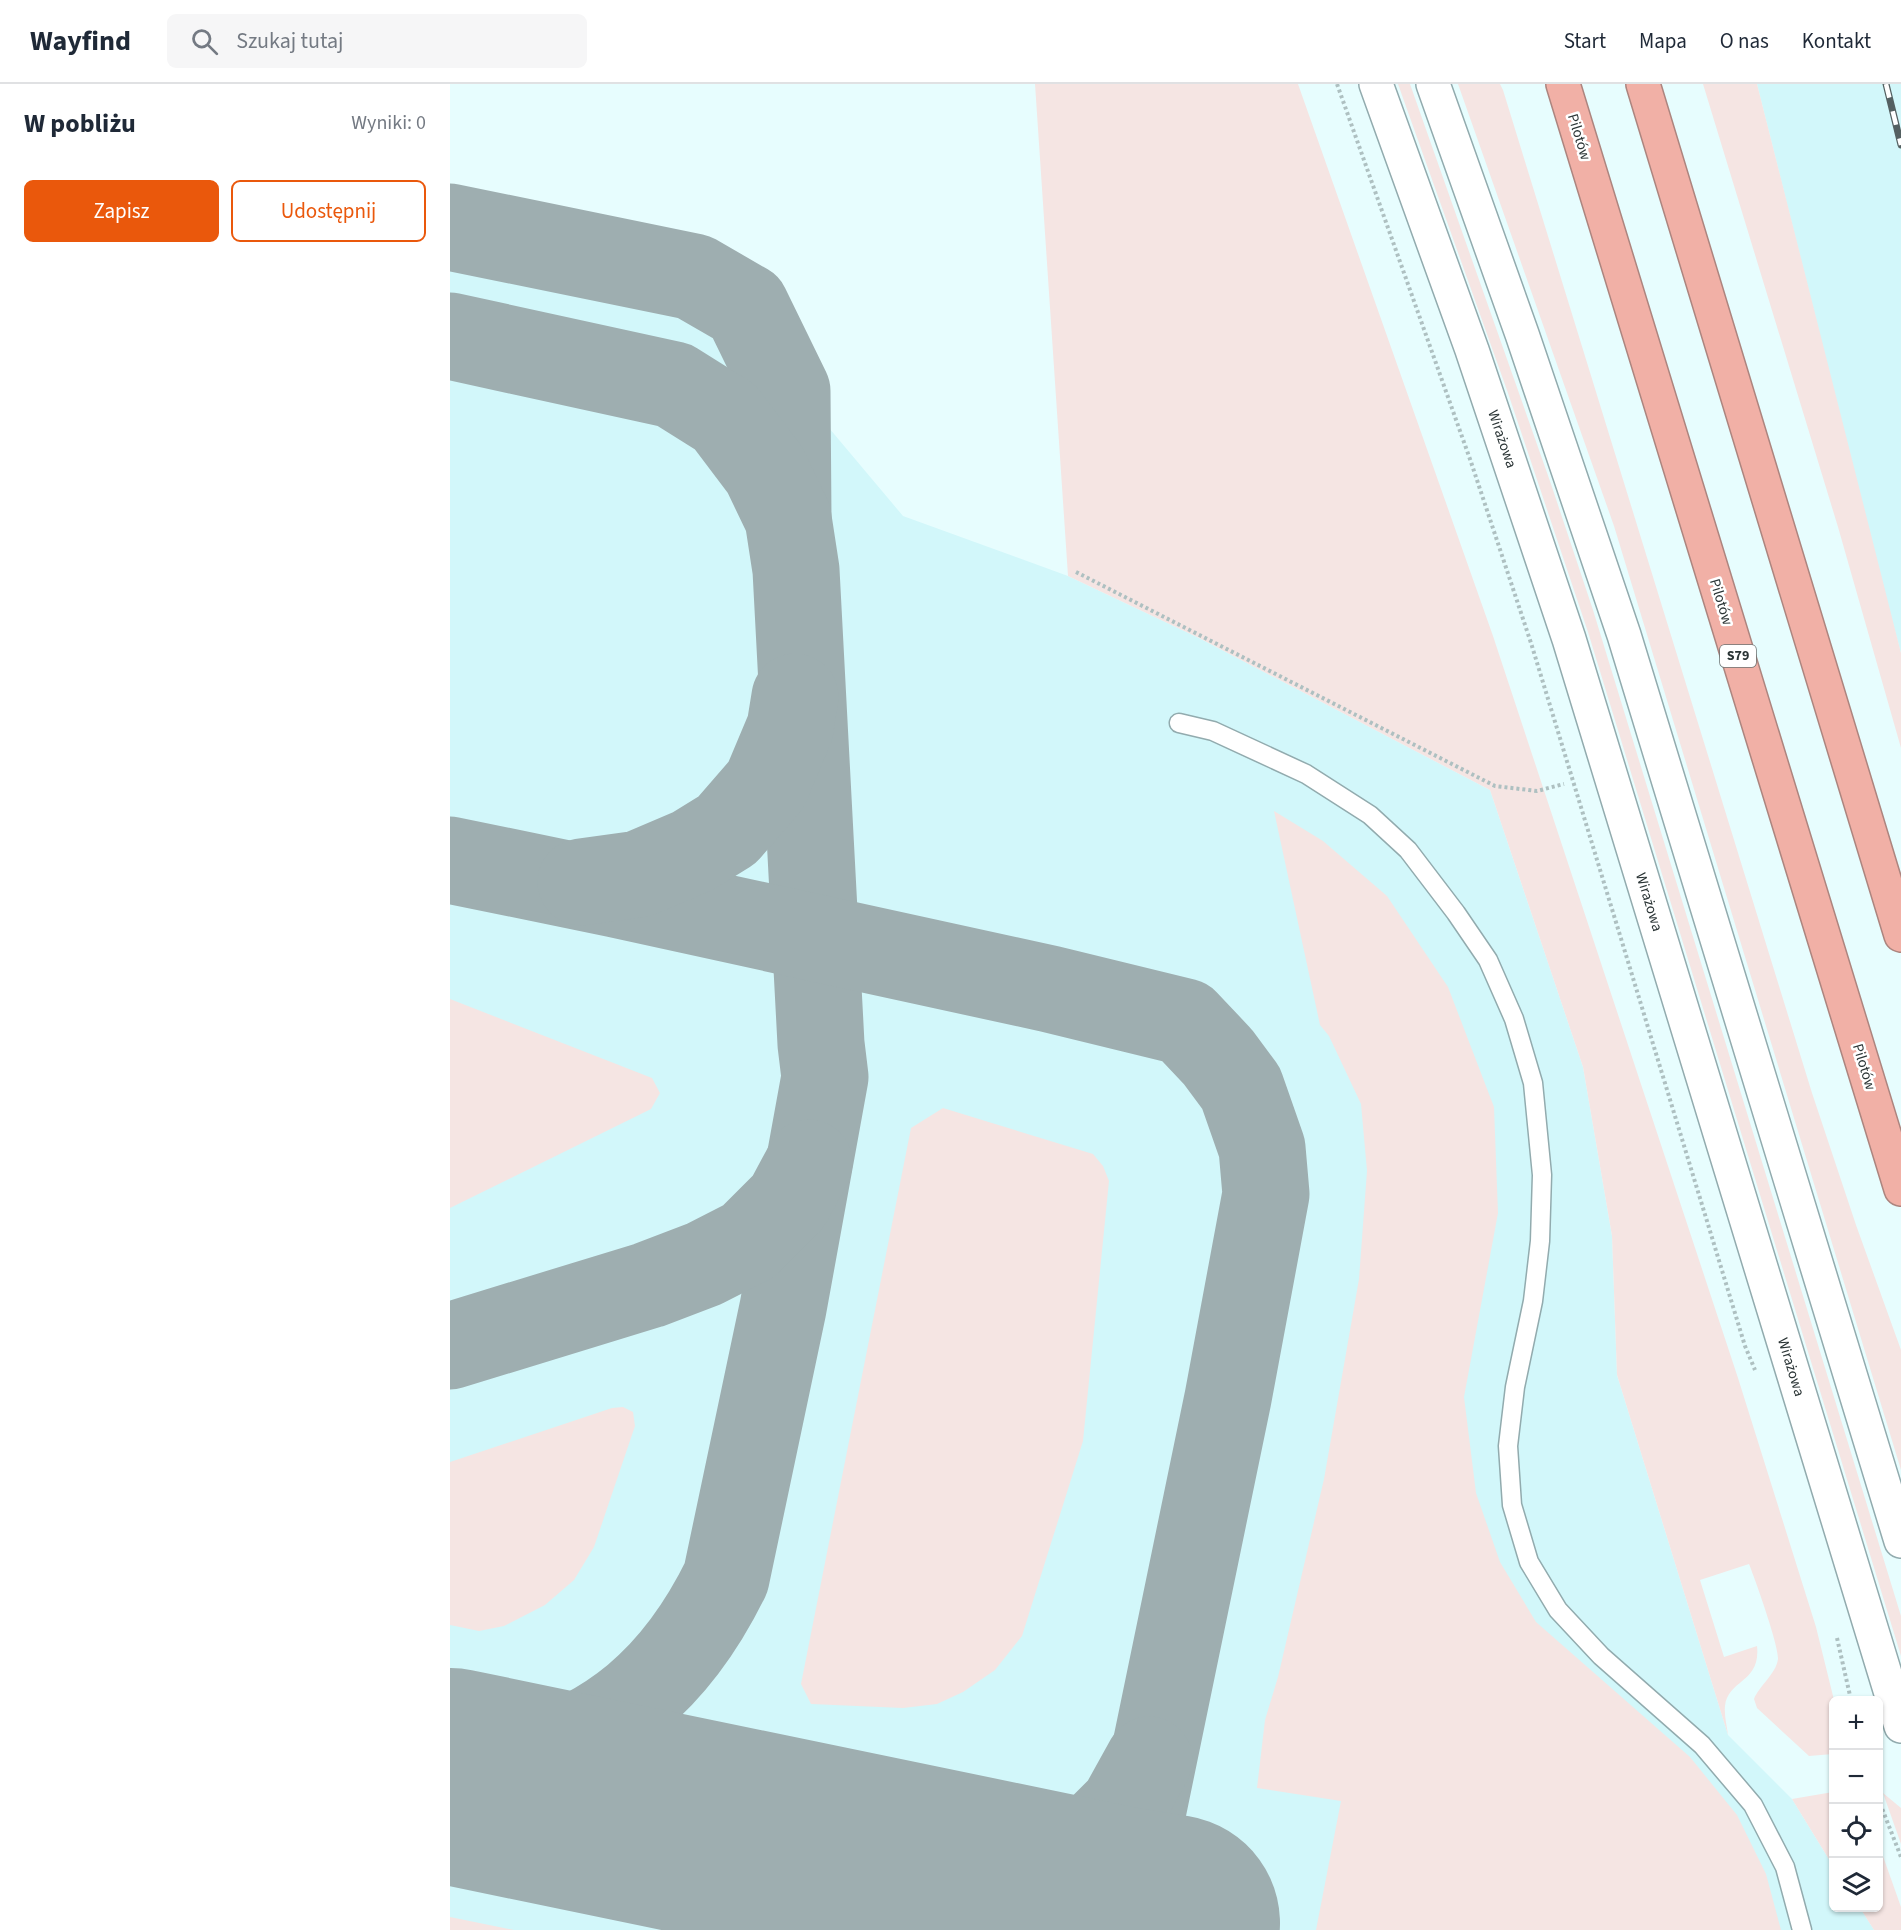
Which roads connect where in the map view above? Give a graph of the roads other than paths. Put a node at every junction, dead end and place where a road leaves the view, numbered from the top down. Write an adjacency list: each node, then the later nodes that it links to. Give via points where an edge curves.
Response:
1 (1376, 84): 11 (main road, Wirażowa, via 1472,350 1569,639)
2 (1433, 84): 10 (main road, via 1624,635)
3 (1556, 84): 6 (highway)
4 (1563, 84): 6 (highway, Pilotów / S79)
5 (1643, 84): 8 (highway)
6 (1575, 124): 9 (highway, Pilotów / S79)
7 (1179, 723): 12 (lane, via 1213,731 1306,774 1370,815 1408,850 1488,960 1514,1019 1533,1083 1542,1175 1533,1300 1515,1387 1508,1446 1512,1504 1529,1562 1558,1610 1601,1656 1702,1745 1753,1804 1785,1867)
8 (1901, 935)
9 (1901, 1189)
10 (1901, 1541)
11 (1901, 1726)
12 (1802, 1930)

